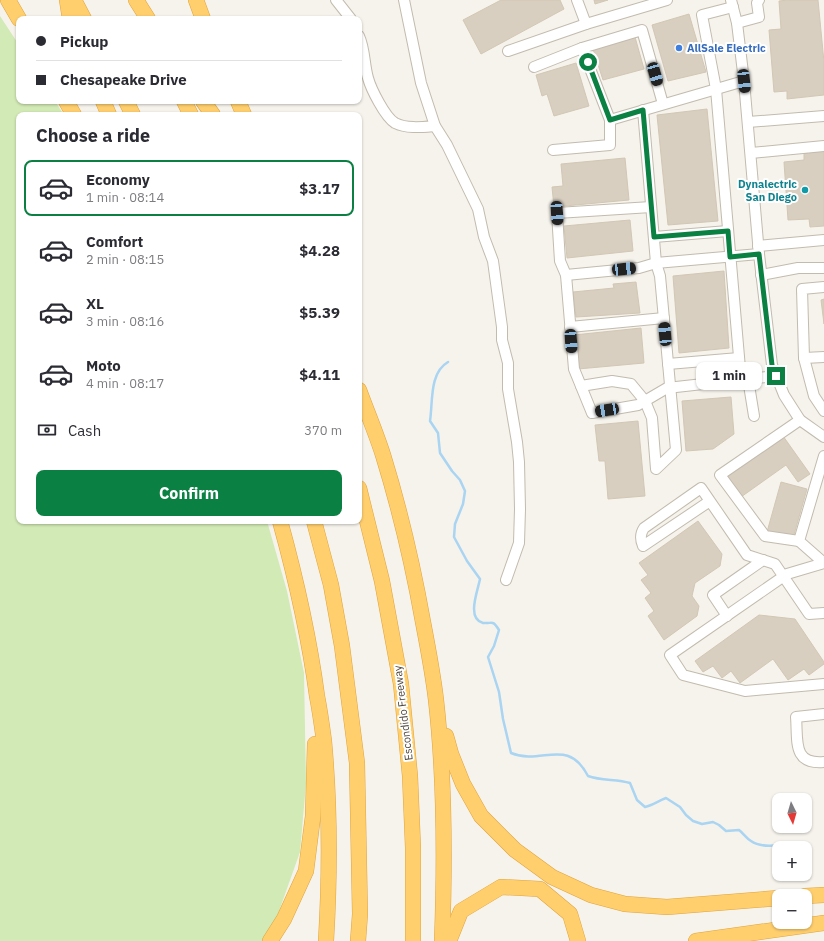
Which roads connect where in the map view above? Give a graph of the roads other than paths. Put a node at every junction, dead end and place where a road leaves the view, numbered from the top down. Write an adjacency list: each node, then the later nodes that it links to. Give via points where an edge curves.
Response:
1 (8, 0): 12 (highway)
2 (67, 0): 13 (highway)
3 (74, 0): 14 (highway)
4 (134, 0): 15 (highway); 16 (highway)
5 (196, 0): 17 (highway)
6 (336, 0): 18 (street)
7 (404, 0): 32 (street, via 421,83)
8 (577, 0): 20 (street)
9 (667, 0): 20 (street)
10 (759, 0): 19 (street, via 759,17)
11 (732, 4): 19 (street); 26 (street, via 702,15)
12 (17, 16)
13 (70, 16)
14 (82, 16)
15 (142, 16)
16 (146, 16)
17 (202, 16)
18 (349, 16)
19 (737, 23): 25 (street)
20 (586, 24): 23 (street)
21 (362, 47): 32 (street, via 368,78 382,108 394,122 409,126)
22 (582, 48): 24 (street); 27 (street, via 642,30); 30 (street)
23 (508, 50)
24 (534, 68)
25 (744, 81): 26 (street); 31 (street)
26 (716, 89): 27 (street); 37 (street)
27 (663, 104): 28 (street)
28 (643, 110): 30 (street); 36 (street)
29 (824, 116): 31 (street)
30 (610, 120): 34 (street, via 610,145)
31 (748, 122): 35 (street)
32 (435, 126): 72 (street, via 478,209 493,261 519,462 519,543)
33 (824, 146): 35 (street)
34 (553, 150)
35 (751, 153): 40 (street)
36 (651, 206): 38 (street); 44 (street, via 557,213 560,261)
37 (728, 231): 38 (street); 41 (street)
38 (654, 237): 42 (street)
39 (824, 240): 40 (street)
40 (759, 250): 41 (street); 45 (street)
41 (730, 257): 42 (street); 50 (street)
42 (656, 263): 44 (street, via 639,268); 47 (street, via 660,276)
43 (824, 268): 45 (street, via 798,268)
44 (566, 275): 48 (street)
45 (761, 275): 53 (street, via 772,365)
46 (824, 287): 51 (street, via 802,289)
47 (664, 318): 48 (street); 52 (street)
48 (570, 326): 55 (street, via 574,369)
49 (824, 357): 51 (street)
50 (739, 358): 52 (street); 54 (street)
51 (804, 358): 59 (street, via 814,396)
52 (668, 364): 56 (street)
53 (776, 376): 54 (street); 61 (street, via 784,396)
54 (745, 380): 56 (street); 60 (street)
55 (581, 386): 58 (street, via 612,381 631,384); 58 (street, via 592,413 638,405)
56 (670, 388): 58 (street); 58 (street, via 676,450 656,469 652,418)
57 (362, 398): 77 (highway, via 396,500 418,593)
58 (645, 401)
59 (824, 411)
60 (754, 416)
61 (800, 420): 62 (street); 68 (street, via 720,475 765,536)
62 (824, 437)
63 (824, 456): 68 (street)
64 (362, 500): 87 (highway, Escondido Freeway, via 382,582 401,684 410,783)
65 (710, 501): 65 (street, via 701,488 644,528 640,534 641,542 644,546); 69 (street, via 747,555)
66 (281, 524): 75 (highway, via 294,571)
67 (315, 524): 86 (highway, via 331,585 342,646 357,763 360,914)
68 (799, 541): 70 (street)
69 (763, 560): 71 (street, via 775,564); 74 (street, via 713,595)
70 (824, 563): 71 (street)
71 (783, 577): 73 (street, via 809,614); 74 (street)
72 (506, 580)
73 (824, 613)
74 (727, 616): 76 (street, via 670,655 683,675 745,691)
75 (313, 665): 84 (highway, via 313,816 306,871 284,919); 85 (highway, via 324,740 329,837)
76 (824, 684)
77 (436, 700): 82 (highway, via 450,754 481,816 515,850 552,877 591,895 625,904 667,907); 88 (highway, via 444,838)
78 (824, 714): 79 (street, via 796,717 798,747 802,756 810,762)
79 (824, 762)
80 (824, 895): 81 (highway)
81 (812, 896)
82 (772, 899)
83 (824, 923): 91 (highway)
84 (270, 941)
85 (326, 941)
86 (358, 941)
87 (414, 941)
88 (442, 941)
89 (449, 941): 90 (highway, via 461,912 501,887 540,889 570,914)
90 (578, 941)
91 (696, 941)

